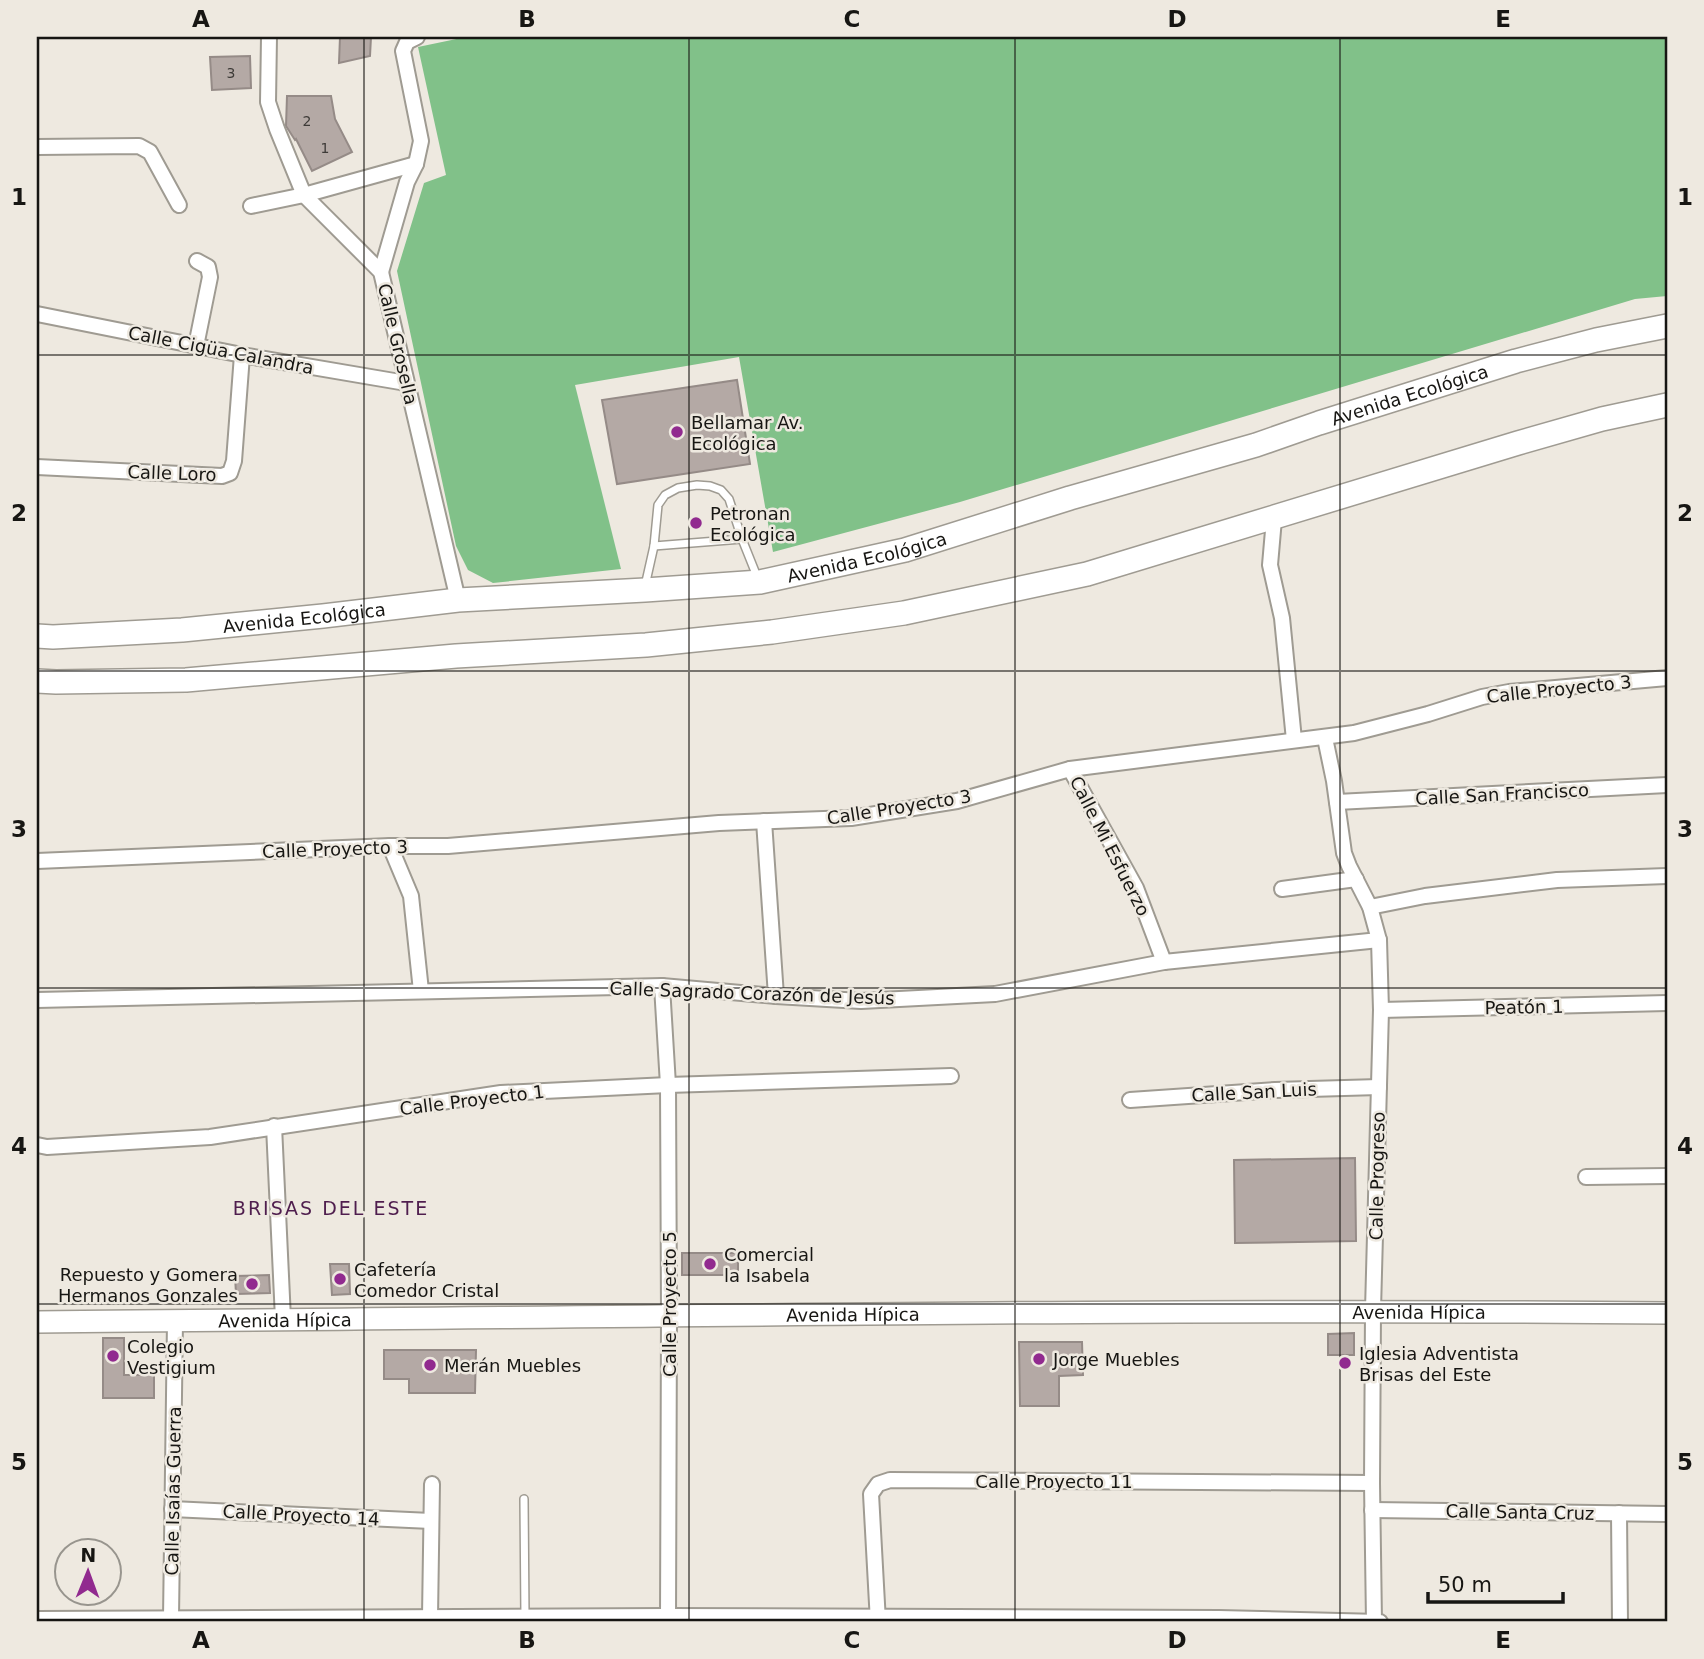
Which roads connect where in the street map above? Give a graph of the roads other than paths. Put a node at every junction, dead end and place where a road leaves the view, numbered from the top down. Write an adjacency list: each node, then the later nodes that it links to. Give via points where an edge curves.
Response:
1 (269, 37): 5 (street, Calle Grosella, via 268,102)
2 (417, 37): 4 (street, via 407,42 403,51 421,141)
3 (37, 146): 6 (street, via 139,146 150,152)
4 (416, 164): 5 (street); 9 (street)
5 (304, 195): 7 (street); 9 (street, Calle Grosella)
6 (180, 205)
7 (251, 205)
8 (197, 261): 12 (street, via 208,267 210,277)
9 (382, 272): 14 (street, Calle Grosella)
10 (37, 314): 12 (street, Calle Cigüa Calandra)
11 (1667, 326): 20 (main road, Avenida Ecológica, via 1516,361 905,550)
12 (197, 346): 13 (street, Calle Cigüa Calandra)
13 (242, 355): 14 (street, Calle Cigüa Calandra); 16 (street, Calle Loro, via 230,474)
14 (406, 383): 22 (street, Calle Grosella)
15 (1667, 405): 17 (main road, via 1518,443)
16 (37, 467)
17 (1273, 519): 25 (main road, via 1087,574 904,613 772,632 186,680); 27 (street, via 1270,565 1282,618)
18 (742, 539): 19 (lane); 19 (lane, via 729,499 721,490 697,485 665,495 658,505); 20 (lane)
19 (654, 545): 21 (lane)
20 (760, 582): 21 (main road, Avenida Ecológica)
21 (645, 590): 22 (main road, Avenida Ecológica)
22 (458, 600): 23 (main road, Avenida Ecológica, via 182,630)
23 (37, 636)
24 (1667, 678): 26 (street, Calle Proyecto 3, via 1509,692)
25 (37, 681)
26 (1325, 738): 27 (street, Calle Proyecto 3); 30 (street, Calle Progreso)
27 (1294, 740): 28 (street, Calle Proyecto 3)
28 (1070, 769): 31 (street, Calle Proyecto 3, via 957,801 851,818); 39 (street, Calle Mi Esfuerzo, via 1136,888)
29 (1667, 785): 30 (street, Calle San Francisco)
30 (1337, 802): 35 (street, Calle Progreso, via 1344,853)
31 (764, 821): 32 (street, Calle Proyecto 3, via 448,846); 42 (street)
32 (390, 846): 33 (street, Calle Proyecto 3); 41 (street, via 411,896)
33 (37, 861)
34 (1667, 876): 37 (street, via 1557,880)
35 (1356, 879): 36 (street); 37 (street, Calle Progreso)
36 (1282, 889)
37 (1370, 907): 38 (street, Calle Progreso)
38 (1379, 940): 39 (street, Calle Sagrado Corazón de Jesús); 45 (street, Calle Progreso)
39 (1164, 962): 42 (street, Calle Sagrado Corazón de Jesús, via 995,994 861,1001)
40 (663, 986): 41 (street, Calle Sagrado Corazón de Jesús); 42 (street, Calle Sagrado Corazón de Jesús); 47 (street, Calle Proyecto 5)
41 (421, 991): 43 (street, Calle Sagrado Corazón de Jesús)
42 (776, 996)
43 (37, 1000)
44 (1667, 1003): 45 (street, Peatón 1)
45 (1381, 1010): 48 (street, Calle Progreso)
46 (951, 1076): 47 (street, Calle Proyecto 1)
47 (668, 1085): 50 (street, Calle Proyecto 1, via 501,1093); 56 (street, Calle Proyecto 5)
48 (1379, 1087): 49 (street, Calle San Luis); 54 (street, Calle Progreso)
49 (1130, 1100)
50 (274, 1126): 51 (street, Calle Proyecto 1, via 210,1137); 57 (street)
51 (37, 1145)
52 (1667, 1176): 53 (street)
53 (1586, 1177)
54 (1373, 1310): 55 (street, Avenida Hípica); 56 (street, Avenida Hípica); 60 (street, Calle Progreso)
55 (1667, 1313)
56 (669, 1315): 57 (street, Avenida Hípica); 73 (street, Calle Proyecto 5)
57 (283, 1320): 58 (street, Avenida Hípica)
58 (176, 1321): 59 (street, Avenida Hípica); 63 (street, Calle Isaías Guerra)
59 (37, 1322)
60 (1372, 1483): 64 (street, Calle Progreso); 75 (street, Calle Proyecto 11, via 890,1480 877,1484 871,1493)
61 (432, 1484): 67 (street)
62 (524, 1499): 69 (lane)
63 (172, 1509): 67 (street, Calle Proyecto 14); 70 (street, Calle Isaías Guerra)
64 (1372, 1510): 65 (street, Calle Santa Cruz); 80 (street, Calle Progreso)
65 (1619, 1513): 66 (street, Calle Santa Cruz); 81 (street)
66 (1667, 1514)
67 (430, 1521): 68 (street)
68 (430, 1617): 69 (street); 76 (street)
69 (525, 1617): 72 (street)
70 (170, 1618): 71 (street); 76 (street)
71 (37, 1619)
72 (542, 1619): 73 (street)
73 (668, 1619): 74 (street)
74 (792, 1619): 75 (street)
75 (878, 1619): 77 (street)
76 (240, 1620)
77 (951, 1620): 78 (street)
78 (1057, 1620): 79 (street)
79 (1219, 1620): 80 (street)
80 (1376, 1622)
81 (1620, 1622)

